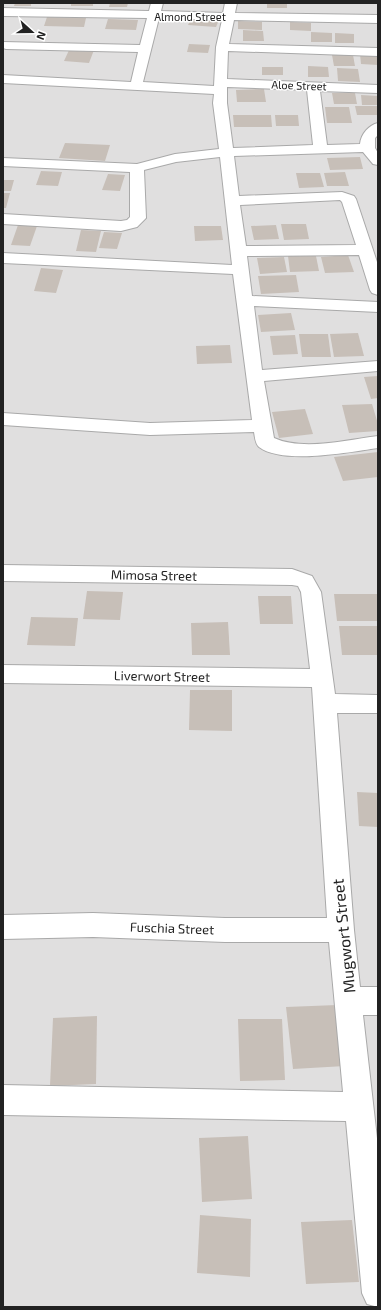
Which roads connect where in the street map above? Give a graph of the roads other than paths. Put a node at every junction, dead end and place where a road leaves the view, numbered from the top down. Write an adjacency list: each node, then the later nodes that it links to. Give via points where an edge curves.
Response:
1 (157, 3): 5 (street)
2 (230, 9): 5 (street, Almond Street); 6 (street, Almond Street); 7 (street)
3 (3, 12): 4 (street, Almond Street)
4 (21, 13): 5 (street, Almond Street); 8 (street)
5 (154, 16): 9 (street)
6 (378, 19)
7 (222, 47): 10 (street); 14 (street)
8 (4, 48): 9 (street)
9 (146, 50): 12 (street)
10 (378, 52)
11 (3, 79): 12 (street, Aloe Street)
12 (136, 86): 14 (street, Aloe Street)
13 (313, 86): 14 (street, Aloe Street); 15 (street, Aloe Street); 18 (street)
14 (220, 87): 19 (street)
15 (378, 89)
16 (378, 127): 17 (street, via 368,137)
17 (367, 148): 18 (street); 20 (street)
18 (320, 149): 19 (street)
19 (226, 152): 22 (street, via 175,158); 23 (street)
20 (378, 161)
21 (3, 162): 22 (street)
22 (137, 168): 24 (street, via 138,218 132,224 121,226)
23 (232, 201): 25 (street, via 342,196 352,202); 26 (street)
24 (3, 218)
25 (365, 250): 26 (street); 29 (street)
26 (238, 251): 28 (street)
27 (3, 258): 28 (street)
28 (241, 270): 30 (street)
29 (378, 290)
30 (245, 301): 31 (street); 33 (street)
31 (378, 307)
32 (378, 366): 33 (street)
33 (254, 376): 35 (street)
34 (3, 420): 35 (street, via 150,429)
35 (262, 426): 36 (street, via 265,442 290,450)
36 (378, 442)
37 (3, 573): 38 (street, Mimosa Street, via 292,577)
38 (305, 581): 40 (street, Mugwort Street, via 311,592)
39 (3, 674): 40 (street, Liverwort Street)
40 (321, 678): 41 (street, Mugwort Street)
41 (325, 703): 42 (street); 44 (street, Mugwort Street)
42 (378, 704)
43 (3, 927): 44 (street, Fuschia Street, via 93,925 225,930)
44 (342, 930): 45 (street, Mugwort Street)
45 (350, 1001): 46 (street); 48 (street, Mugwort Street)
46 (378, 1001)
47 (3, 1100): 48 (street)
48 (359, 1107): 49 (street, Mugwort Street)
49 (378, 1293)

